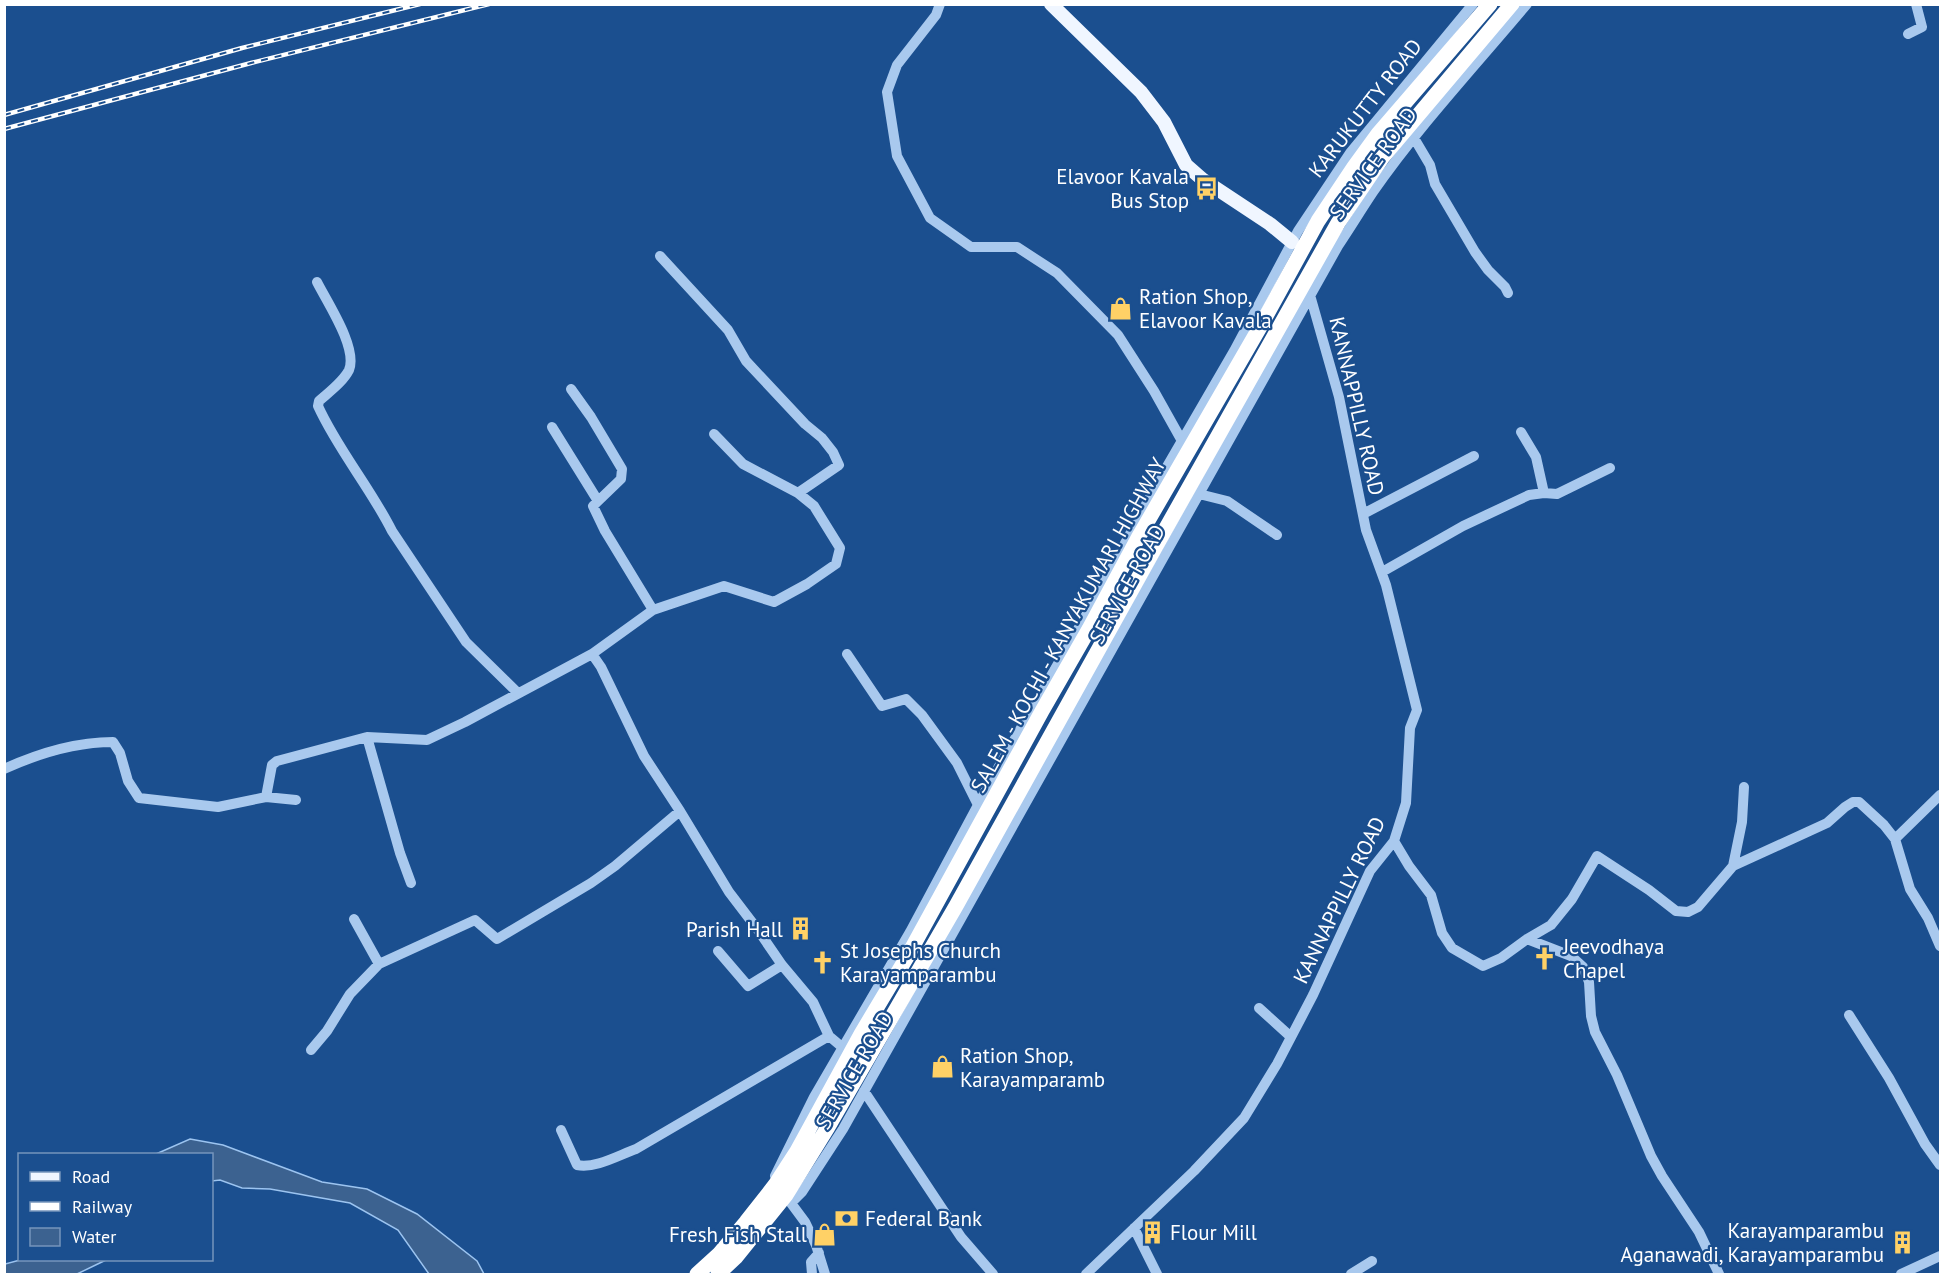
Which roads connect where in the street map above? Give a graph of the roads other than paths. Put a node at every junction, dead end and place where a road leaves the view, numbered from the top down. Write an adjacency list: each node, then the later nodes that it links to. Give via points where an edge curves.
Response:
1 (940, 4): 20 (street, via 936,15 897,65 887,92 897,156 930,218 971,247 1017,247 1057,273 1118,335)
2 (1051, 4): 10 (main road, via 1141,92 1164,122 1186,165)
3 (1473, 4): 10 (street, KARUKUTTY ROAD, via 1350,153)
4 (1490, 4): 10 (highway, SALEM - KOCHI - KANYAKUMARI HIGHWAY, via 1372,142)
5 (1512, 4): 12 (highway, SALEM - KOCHI - KANYAKUMARI HIGHWAY, via 1382,158)
6 (1527, 4): 9 (street, SERVICE ROAD)
7 (1916, 4): 8 (street, via 1922,27)
8 (1908, 34)
9 (1414, 138): 14 (street, via 1430,165 1435,184 1475,252); 15 (street, SERVICE ROAD, via 1373,192)
10 (1297, 246): 20 (street, KARUKUTTY ROAD); 61 (highway, SALEM - KOCHI - KANYAKUMARI HIGHWAY, via 1205,423 797,1151)
11 (660, 256): 23 (street, via 728,330 746,361 833,452 840,465)
12 (1305, 280): 15 (highway); 61 (highway, SALEM - KOCHI - KANYAKUMARI HIGHWAY, via 957,906 828,1127)
13 (317, 282): 33 (street, via 348,343 350,358 349,369 341,381 319,401 328,427 466,642)
14 (1508, 293)
15 (1310, 295): 25 (street, SERVICE ROAD); 27 (street, KANNAPPILLY ROAD, via 1339,397)
16 (571, 389): 26 (street, via 622,469 621,480)
17 (552, 427): 26 (street)
18 (1521, 432): 24 (street, via 1536,457)
19 (714, 434): 23 (street, via 743,464)
20 (1182, 441): 40 (street, KARUKUTTY ROAD)
21 (1474, 456): 27 (street)
22 (1610, 468): 24 (street, via 1557,494)
23 (798, 493): 30 (street, via 814,506 840,548 836,564 774,602 724,586)
24 (1544, 493): 29 (street, via 1529,495 1463,526)
25 (1199, 494): 28 (street, via 1227,501); 58 (street, SERVICE ROAD)
26 (598, 501): 30 (street, via 593,506 605,531)
27 (1363, 514): 29 (street, KANNAPPILLY ROAD)
28 (1276, 535)
29 (1382, 572): 43 (street, KANNAPPILLY ROAD, via 1418,710 1410,728 1406,803)
30 (653, 610): 31 (street)
31 (592, 654): 33 (street); 41 (street, via 644,756)
32 (847, 654): 40 (street, via 882,706 906,699 922,715 957,763)
33 (518, 693): 34 (street, via 427,740)
34 (367, 737): 38 (street, via 277,761 272,765); 45 (street)
35 (4, 769): 38 (street, via 29,758 113,742 139,798 218,807)
36 (1744, 787): 44 (street)
37 (1941, 795): 42 (street)
38 (266, 797): 39 (street)
39 (296, 800)
40 (978, 805): 56 (street, KARUKUTTY ROAD)
41 (680, 811): 50 (street, via 591,883 497,939 475,920); 51 (street, via 729,892)
42 (1895, 839): 44 (street, via 1859,802 1853,802 1827,823); 48 (street, via 1910,889)
43 (1394, 841): 47 (street, via 1431,895 1442,933 1452,948 1483,966); 55 (street, KANNAPPILLY ROAD, via 1370,871)
44 (1733, 866): 47 (street, via 1698,907 1688,912 1676,911 1597,856 1572,899 1551,925)
45 (411, 883)
46 (354, 919): 50 (street)
47 (1527, 939): 74 (street, via 1578,960 1587,974 1592,1024 1651,1156 1699,1232)
48 (1941, 946)
49 (718, 951): 51 (street, via 748,986)
50 (379, 964): 57 (street, via 350,994)
51 (782, 965): 54 (street, via 813,1002)
52 (1259, 1008): 55 (street)
53 (1849, 1015): 60 (street, via 1924,1144)
54 (829, 1036): 56 (street); 59 (street, via 636,1149 602,1162 577,1165)
55 (1291, 1037): 62 (street, KANNAPPILLY ROAD, via 1244,1118)
56 (842, 1047): 61 (street, KARUKUTTY ROAD, via 776,1171)
57 (311, 1050)
58 (864, 1091): 61 (street, SERVICE ROAD, via 802,1192); 70 (street, via 961,1237)
59 (561, 1131)
60 (1941, 1165)
61 (784, 1194): 63 (street, via 805,1222); 66 (highway, SALEM - KOCHI - KANYAKUMARI HIGHWAY); 67 (highway, SALEM - KOCHI - KANYAKUMARI HIGHWAY)
62 (1134, 1228): 71 (street, KANNAPPILLY ROAD); 72 (street)
63 (819, 1253): 68 (street, via 811,1262); 69 (street)
64 (1941, 1256): 75 (street)
65 (1372, 1261): 73 (street)
66 (697, 1275)
67 (718, 1275)
68 (812, 1275)
69 (825, 1275)
70 (993, 1275)
71 (1086, 1275)
72 (1156, 1275)
73 (1351, 1275)
74 (1719, 1275)
75 (1902, 1275)

